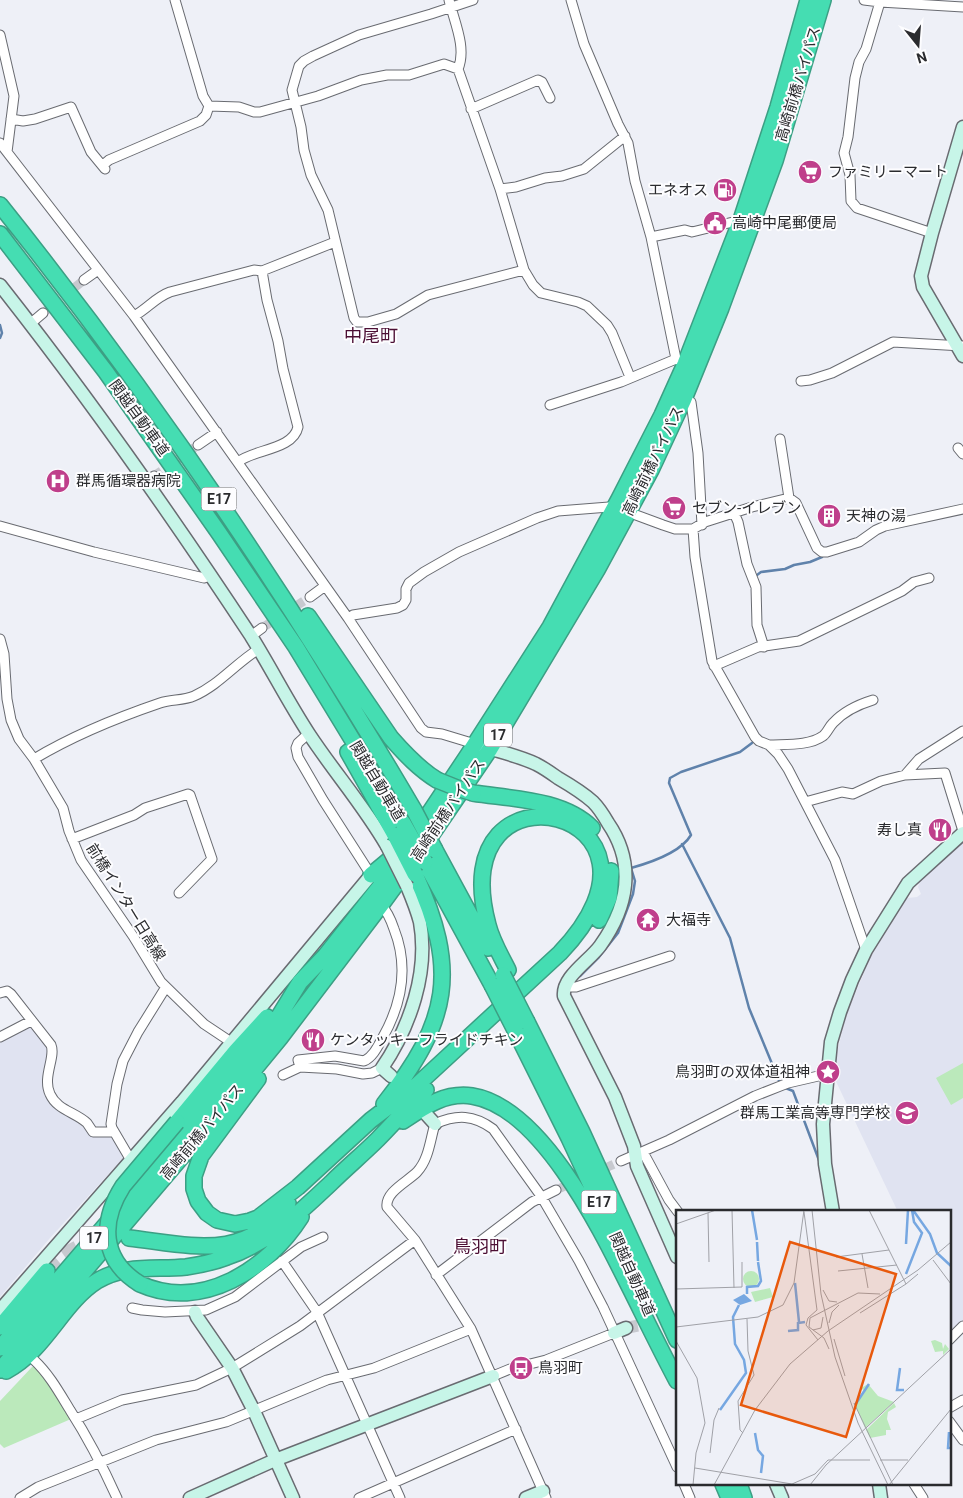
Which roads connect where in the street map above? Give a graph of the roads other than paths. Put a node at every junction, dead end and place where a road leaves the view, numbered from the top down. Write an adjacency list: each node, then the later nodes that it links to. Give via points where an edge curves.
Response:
1 (175, 0): 14 (street, via 203,96)
2 (473, 0): 8 (street)
3 (570, 0): 18 (street, via 584,44)
4 (808, 0): 23 (highway, 高崎前橋バイパス / 17)
5 (823, 0): 40 (highway, 高崎前橋バイパス / 17, via 772,170)
6 (864, 0): 7 (street)
7 (880, 2): 9 (street); 24 (street, via 866,49 858,62 844,153 850,175 851,201 858,208)
8 (450, 4): 11 (street, via 461,49 462,61); 13 (street, via 359,35 308,59 299,66 293,87)
9 (963, 7)
10 (0, 36): 16 (street, via 14,96)
11 (458, 69): 13 (street, via 444,64 409,75 361,80); 15 (street)
12 (550, 98): 15 (street, via 538,80)
13 (294, 102): 14 (street, via 260,112 239,107); 27 (street, via 308,166 328,210)
14 (209, 106): 16 (street, via 200,121 109,160 104,167 91,152 71,107 35,119)
15 (471, 108): 21 (street)
16 (11, 119): 20 (street)
17 (963, 127): 24 (street)
18 (625, 136): 21 (street, via 584,169); 26 (street)
19 (0, 143): 20 (street)
20 (7, 152): 28 (street)
21 (500, 189): 29 (street)
22 (0, 205): 46 (highway, 関越自動車道 / E17, via 121,362)
23 (741, 220): 26 (street, via 692,232 685,230); 37 (highway, 高崎前橋バイパス / 17)
24 (932, 233): 36 (street, via 921,276 923,287)
25 (0, 234): 76 (highway, 関越自動車道 / E17, via 167,456 296,647 325,713)
26 (651, 237): 37 (street)
27 (335, 242): 29 (street, via 354,318 361,323 396,314 428,295); 30 (street)
28 (98, 270): 31 (street); 34 (street)
29 (524, 270): 38 (street, via 541,293 587,306 606,325)
30 (262, 271): 34 (street, via 254,270 170,292); 45 (street, via 298,427 294,436 285,442)
31 (84, 280)
32 (0, 285): 35 (street)
33 (43, 314): 35 (street)
34 (134, 316): 42 (street)
35 (30, 324): 53 (street, via 150,479)
36 (961, 349): 39 (street, via 893,342 832,373)
37 (680, 361): 38 (street); 48 (highway, 高崎前橋バイパス / 17, via 662,415)
38 (630, 377): 41 (street)
39 (801, 381)
40 (684, 398): 48 (highway, 高崎前橋バイパス / 17, via 651,470); 52 (street, via 691,402 698,453)
41 (550, 405)
42 (216, 432): 44 (street); 45 (street)
43 (780, 439): 47 (street)
44 (198, 446)
45 (238, 462): 55 (street)
46 (210, 486): 84 (highway, 関越自動車道 / E17, bridge, via 337,681 414,810); 104 (highway, bridge, via 258,543 392,738 412,762 437,780 457,788 560,808 574,814 596,833 608,854 611,871 608,898 596,927 572,955 417,1098)
47 (789, 498): 49 (street, via 796,503 817,548 822,552 859,542 885,526); 50 (street)
48 (621, 510): 52 (street, via 675,529); 57 (street, via 606,506 564,510 537,518 459,552 418,576 407,586 406,600 400,606); 68 (highway, 高崎前橋バイパス / 17); 70 (highway, 高崎前橋バイパス / 17, via 596,570)
49 (963, 510)
50 (734, 513): 52 (street); 61 (street, via 756,587 757,625)
51 (0, 526): 53 (street, via 140,563 204,578)
52 (697, 527): 63 (street, via 695,557)
53 (210, 576): 59 (street)
54 (930, 578): 61 (street, via 914,582 799,641)
55 (325, 586): 56 (street); 57 (street)
56 (310, 597)
57 (348, 618): 68 (street, via 424,731)
58 (262, 628): 59 (street)
59 (251, 636): 62 (street)
60 (0, 639): 64 (street, 前橋インター日高線, via 4,649)
61 (764, 647): 63 (street)
62 (259, 649): 67 (street); 71 (street, via 195,696 166,701 101,725)
63 (714, 666): 69 (street, via 755,737)
64 (3, 669): 71 (street, 前橋インター日高線, via 11,720 19,739)
65 (874, 700): 69 (street, via 860,704 814,740)
66 (963, 731): 72 (street, via 919,759)
67 (309, 733): 76 (street, via 377,828); 78 (street, via 298,743 298,757)
68 (475, 744): 70 (street); 74 (highway, 高崎前橋バイパス / 17)
69 (769, 745): 73 (street, via 788,769)
70 (490, 749): 81 (highway, 高崎前橋バイパス / 17); 86 (street, via 534,764 581,792 600,810 621,848 626,884 617,914 600,947)
71 (34, 759): 77 (street, 前橋インター日高線, via 62,808)
72 (905, 775): 73 (street, via 880,781 853,794 842,792); 75 (street, via 945,772)
73 (805, 802): 82 (street, via 835,860)
74 (419, 829): 78 (highway); 85 (highway, 高崎前橋バイパス / 17, via 382,884)
75 (963, 832): 82 (street, via 908,883)
76 (395, 835): 79 (highway, bridge); 84 (highway, 関越自動車道 / E17, bridge, via 425,862)
77 (72, 839): 80 (street, via 188,794 212,859); 87 (street, 前橋インター日高線, via 84,866)
78 (371, 875): 95 (street)
79 (411, 880): 90 (street, via 422,945 419,980); 101 (highway, via 428,903 439,941 441,995 437,1014 418,1057)
80 (180, 893)
81 (381, 905): 89 (street, via 393,926 402,958 403,980); 94 (highway, 高崎前橋バイパス / 17)
82 (866, 950): 98 (street, via 833,1034)
83 (670, 956): 86 (street, via 576,987)
84 (501, 977): 92 (highway, 関越自動車道 / E17, bridge); 92 (highway); 101 (highway, via 483,900 482,874 488,850 503,831 518,821 542,816 560,819 588,838 599,859 600,886 588,919 560,953 417,1085)
85 (300, 982): 111 (highway, bridge, via 236,1050 123,1186 109,1216 108,1241 123,1271 140,1284 174,1293 201,1291 228,1283 271,1253 290,1234); 131 (highway, 高崎前橋バイパス / 17, via 278,1018 236,1073)
86 (564, 987): 105 (street, via 566,1002 615,1097)
87 (166, 988): 95 (street, 前橋インター日高線, via 204,1024); 103 (street, via 123,1061 111,1124)
88 (0, 993): 91 (street, via 9,992)
89 (397, 1008): 90 (street); 96 (street, via 380,1044 367,1060 317,1057 298,1060)
90 (409, 1015): 97 (street)
91 (31, 1021): 93 (street); 103 (street, via 52,1049 47,1082 50,1095 64,1109 88,1124 93,1132)
92 (525, 1023): 129 (highway, 関越自動車道 / E17, via 582,1132); 135 (highway, 関越自動車道 / E17, via 596,1195)
93 (0, 1037)
94 (280, 1038): 108 (highway, via 273,1060 201,1156 194,1176 194,1189 202,1207 213,1218 235,1224 258,1218); 134 (highway, 高崎前橋バイパス / 17)
95 (231, 1042): 106 (street)
96 (300, 1067): 97 (street, via 337,1068 363,1074); 99 (street)
97 (386, 1072)
98 (827, 1074): 105 (street, via 788,1083 755,1096); 113 (street, via 823,1124)
99 (283, 1075)
100 (425, 1113): 102 (street)
101 (371, 1120): 108 (highway)
102 (435, 1124): 110 (street, via 463,1116 486,1124 498,1134); 116 (street, via 423,1164 387,1202 387,1208)
103 (114, 1132): 106 (street)
104 (378, 1139): 111 (highway); 139 (highway, via 429,1104 449,1097 471,1095 516,1116 556,1161 583,1199)
105 (639, 1154): 107 (street); 112 (street); 117 (street, via 637,1166 643,1183)
106 (133, 1160): 122 (street)
107 (621, 1161)
108 (298, 1187): 115 (highway, via 271,1222 254,1234 232,1243 205,1247)
109 (556, 1190): 110 (street)
110 (542, 1196): 120 (street); 128 (street)
111 (312, 1201): 136 (highway, via 256,1245 226,1258 186,1267 128,1269 105,1276 82,1293 30,1354)
112 (676, 1210)
113 (833, 1210)
114 (323, 1236): 118 (street, via 306,1243)
115 (129, 1238)
116 (415, 1240): 120 (street); 124 (street)
117 (676, 1255)
118 (282, 1261): 123 (street, via 235,1297); 124 (street)
119 (47, 1272): 126 (highway)
120 (436, 1275): 127 (street)
121 (132, 1308): 123 (street)
122 (0, 1310)
123 (195, 1312): 133 (street)
124 (317, 1312): 133 (street); 137 (street)
125 (963, 1326): 130 (street)
126 (0, 1327)
127 (471, 1329): 137 (street, via 374,1368); 138 (street)
128 (620, 1331): 138 (street, via 546,1360); 150 (street)
129 (676, 1338)
130 (950, 1339)
131 (0, 1348)
132 (34, 1360): 143 (street, via 51,1378)
133 (232, 1368): 142 (street); 143 (street, via 196,1385 122,1400)
134 (0, 1370)
135 (676, 1373)
136 (0, 1374)
137 (345, 1374): 142 (street); 145 (street)
138 (493, 1376): 145 (street); 146 (street)
139 (676, 1379)
140 (963, 1400): 141 (street)
141 (950, 1407)
142 (254, 1411): 148 (street); 149 (street, via 215,1426 156,1440)
143 (76, 1420): 149 (street)
144 (950, 1422): 147 (street)
145 (367, 1424): 148 (street); 151 (street)
146 (516, 1429): 151 (street); 157 (street)
147 (963, 1440)
148 (275, 1460): 160 (street); 161 (street)
149 (101, 1462): 158 (street, via 38,1487); 159 (street)
150 (676, 1465)
151 (393, 1483): 162 (street); 163 (street)
152 (685, 1486): 165 (street)
153 (724, 1486): 166 (highway)
154 (740, 1486): 167 (highway)
155 (777, 1486): 168 (street)
156 (915, 1486): 169 (street)
157 (544, 1494): 164 (street)
158 (20, 1498)
159 (117, 1498)
160 (190, 1498)
161 (292, 1498)
162 (359, 1498)
163 (400, 1498)
164 (526, 1498)
165 (690, 1498)
166 (729, 1498)
167 (744, 1498)
168 (782, 1498)
169 (923, 1498)

